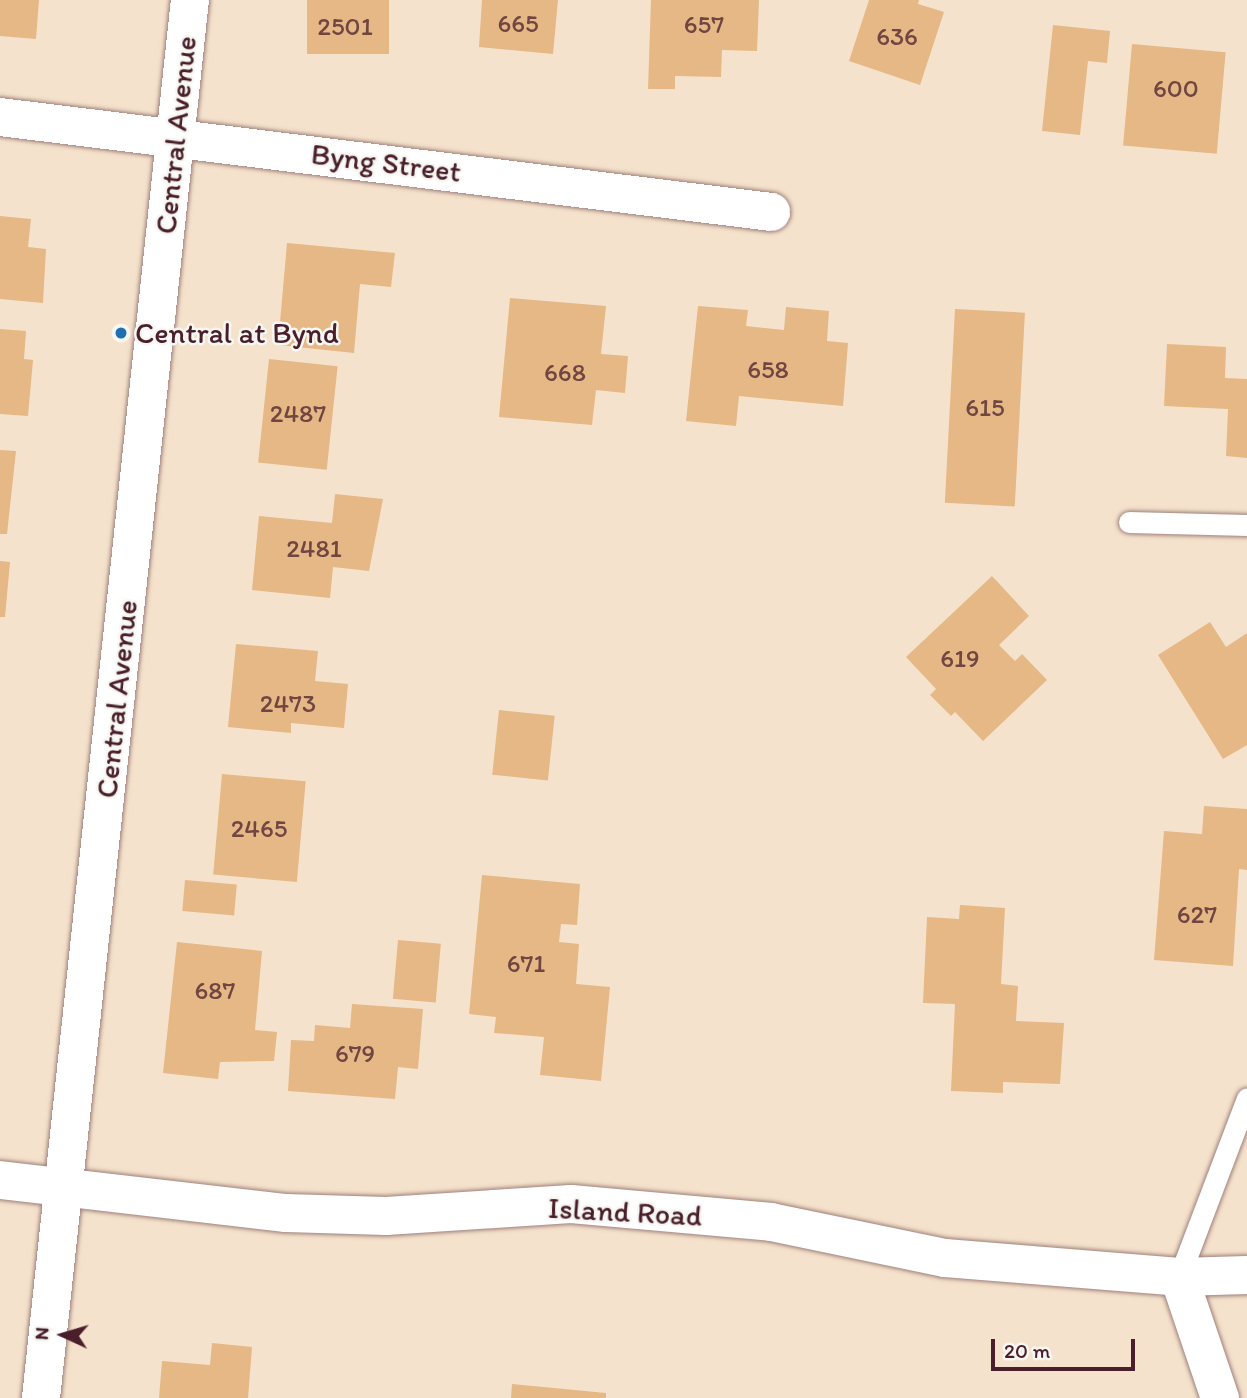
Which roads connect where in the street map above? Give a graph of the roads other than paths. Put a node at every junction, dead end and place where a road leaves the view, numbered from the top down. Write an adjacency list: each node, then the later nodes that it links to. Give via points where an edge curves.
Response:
1 (190, 0): 3 (street, Central Avenue)
2 (0, 117): 3 (street, Byng Street)
3 (176, 137): 4 (street, Byng Street); 9 (street, Central Avenue)
4 (771, 212)
5 (1129, 522): 6 (lane)
6 (1247, 526)
7 (1247, 1098): 11 (lane)
8 (0, 1180): 9 (street, Island Road)
9 (66, 1188): 11 (street, Island Road, via 298,1214 386,1216 585,1205 771,1222 945,1258); 12 (street, Central Avenue)
10 (1247, 1275): 11 (street, Island Road)
11 (1179, 1277): 13 (street)
12 (41, 1398)
13 (1220, 1398)

